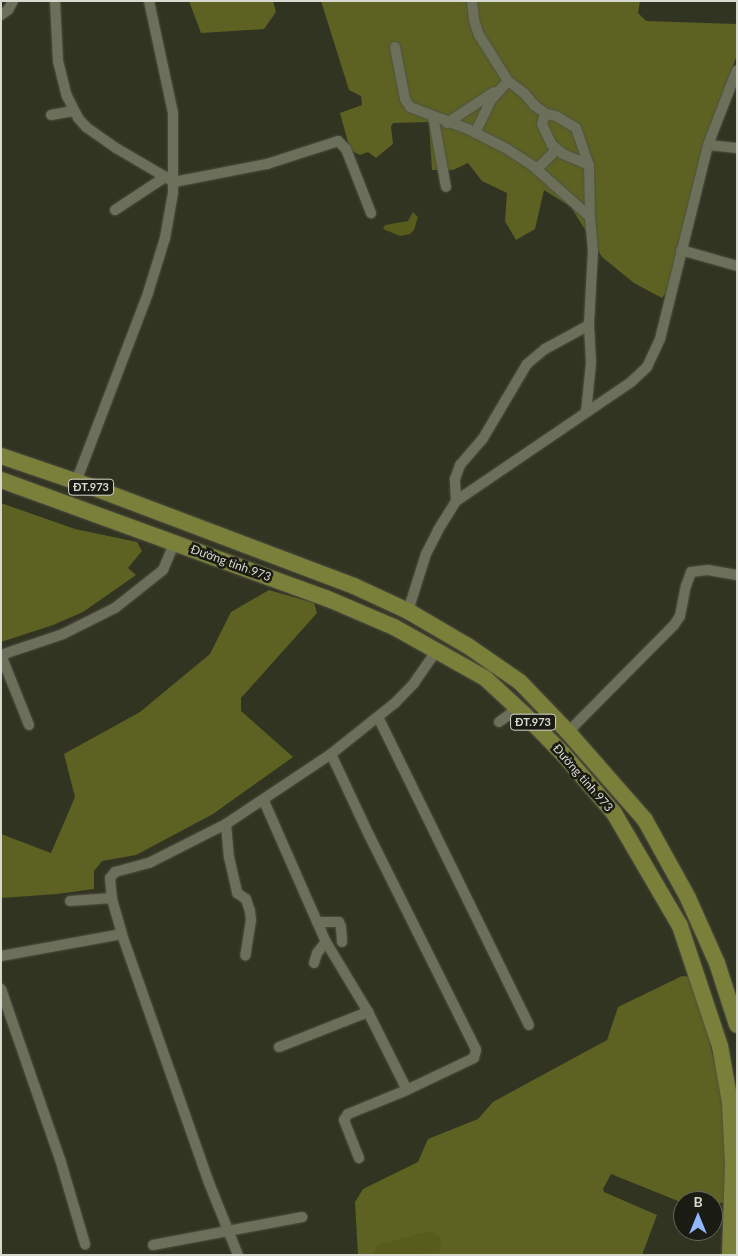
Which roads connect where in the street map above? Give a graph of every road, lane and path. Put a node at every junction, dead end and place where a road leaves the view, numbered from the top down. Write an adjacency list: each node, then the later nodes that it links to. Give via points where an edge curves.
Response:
1 (13, 1): 5 (street)
2 (55, 1): 10 (street, via 58,61)
3 (149, 1): 21 (street, via 172,113)
4 (472, 1): 8 (street, via 478,35)
5 (1, 15)
6 (395, 46): 13 (street, via 405,98 410,107)
7 (737, 70): 16 (street)
8 (508, 81): 9 (street); 11 (street)
9 (498, 89): 14 (street); 15 (street)
10 (74, 111): 12 (street); 21 (street, via 86,127)
11 (545, 113): 18 (street, via 542,124); 19 (street, via 576,128)
12 (51, 115)
13 (433, 116): 14 (street); 22 (street)
14 (447, 123): 15 (street)
15 (475, 133): 20 (street)
16 (708, 145): 17 (street); 26 (street)
17 (737, 148)
18 (557, 149): 19 (street); 20 (street)
19 (589, 165): 25 (street)
20 (537, 169): 25 (street)
21 (170, 179): 23 (street); 24 (street, via 267,164 338,141 346,149); 32 (street, via 165,238 148,293)
22 (446, 187)
23 (115, 210)
24 (370, 213)
25 (590, 217): 28 (street, via 593,250)
26 (680, 250): 27 (street); 29 (street, via 660,338 647,367 632,382)
27 (737, 266)
28 (589, 325): 29 (street, via 591,363); 33 (street, via 545,349 527,364 482,440 460,465)
29 (586, 412): 33 (street)
30 (1, 456): 32 (main road, Đường tỉnh 973 / ĐT.973)
31 (1, 480): 35 (main road, Đường tỉnh 973 / ĐT.973)
32 (76, 482): 34 (main road, Đường tỉnh 973 / ĐT.973)
33 (456, 502): 37 (street, via 426,554)
34 (180, 522): 35 (main road); 37 (main road, Đường tỉnh 973 / ĐT.973, via 354,586)
35 (175, 542): 38 (main road, Đường tỉnh 973 / ĐT.973, via 326,598 394,627); 42 (street, via 163,570 115,608 63,634 1,655)
36 (737, 575): 43 (street, via 704,570 691,572 680,616 674,625)
37 (408, 611): 43 (main road, Đường tỉnh 973 / ĐT.973, via 468,646 520,682)
38 (437, 650): 39 (main road, Đường tỉnh 973 / ĐT.973, via 486,678); 40 (street, via 414,683)
39 (518, 708): 41 (street); 67 (main road, Đường tỉnh 973 / ĐT.973, via 614,813 680,926 720,1046 730,1102)
40 (378, 717): 44 (street); 58 (street)
41 (499, 722)
42 (29, 725)
43 (568, 732): 59 (main road, Đường tỉnh 973 / ĐT.973, via 645,820 688,898 717,964)
44 (331, 754): 45 (street); 61 (street, via 476,1050 474,1058)
45 (264, 801): 46 (street); 49 (street)
46 (226, 824): 47 (street, via 149,863 115,872 109,882); 54 (street, via 228,857 237,893 246,899 250,911)
47 (112, 898): 48 (street); 50 (street)
48 (70, 901)
49 (317, 922): 51 (street); 52 (street, via 339,922)
50 (122, 934): 53 (street); 64 (street)
51 (326, 942): 55 (street); 57 (street)
52 (342, 942)
53 (1, 956)
54 (245, 956)
55 (314, 964)
56 (1, 989): 65 (street, via 60,1159)
57 (368, 1012): 60 (street); 61 (street)
58 (529, 1025)
59 (737, 1025)
60 (279, 1047)
61 (407, 1090): 62 (street, via 345,1117)
62 (359, 1158)
63 (302, 1217): 64 (street)
64 (227, 1230): 66 (street); 68 (street)
65 (85, 1244)
66 (153, 1245)
67 (732, 1251)
68 (238, 1255)

